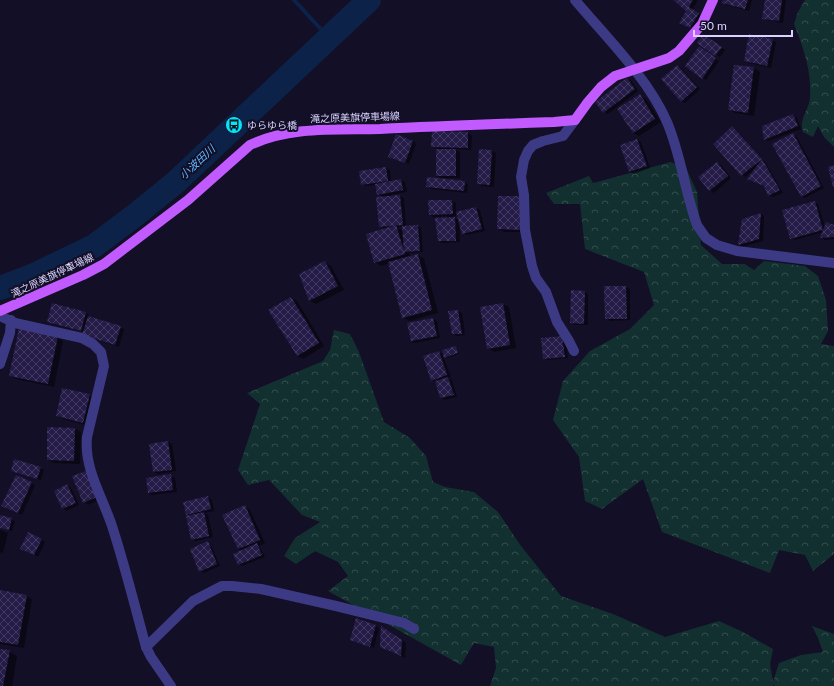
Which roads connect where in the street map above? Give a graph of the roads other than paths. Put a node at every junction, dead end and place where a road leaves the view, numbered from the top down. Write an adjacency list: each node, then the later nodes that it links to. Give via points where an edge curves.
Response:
1 (575, 0): 3 (street)
2 (713, 0): 3 (main road, via 702,24 679,51 669,58)
3 (634, 69): 4 (main road, via 616,76 601,87); 5 (street, via 658,104 667,124 692,211 697,225 706,238 717,245 737,251)
4 (575, 120): 6 (main road, 滝之原美旗停車場線, via 331,129 293,132 262,139 250,145 188,200 104,264); 9 (street, via 562,136 533,145 526,155 521,177 525,230 536,278 546,292 557,322)
5 (834, 263)
6 (0, 310)
7 (0, 316): 8 (street)
8 (10, 320): 10 (street, via 10,333); 12 (street, via 82,338 101,352 104,366 87,436 88,462 121,553)
9 (574, 351)
10 (0, 364)
11 (414, 629): 12 (street, via 404,623 261,589 222,586 193,601)
12 (146, 647): 13 (street)
13 (171, 686)

